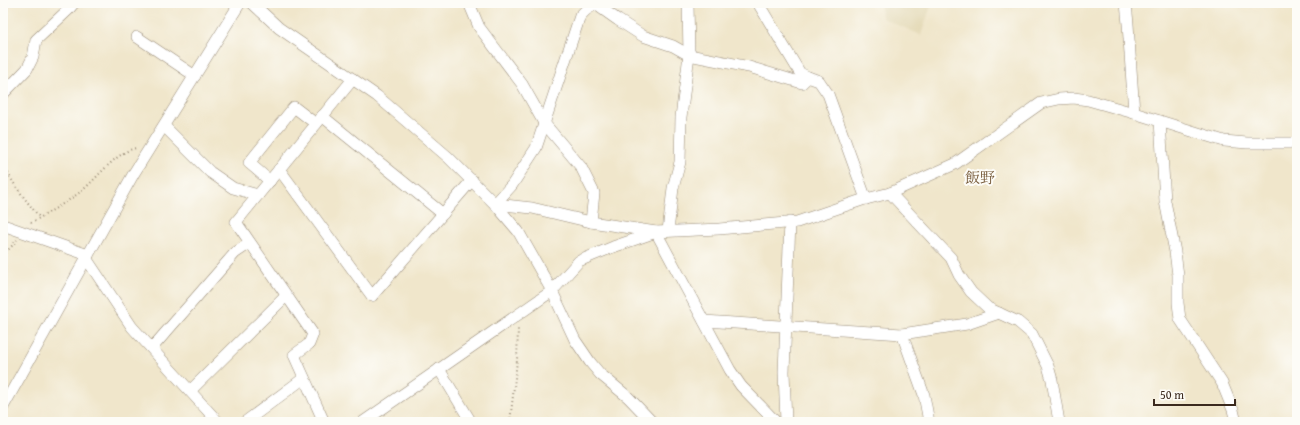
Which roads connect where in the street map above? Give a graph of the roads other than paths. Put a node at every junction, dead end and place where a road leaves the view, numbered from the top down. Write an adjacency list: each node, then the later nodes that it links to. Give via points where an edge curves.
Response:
1 (74, 3): 14 (street, via 36,40 33,57 26,69)
2 (240, 3): 11 (street)
3 (252, 3): 13 (street, via 279,28)
4 (469, 3): 18 (street, via 479,27 522,84)
5 (596, 3): 10 (street, via 643,36 673,46); 18 (street, via 580,16)
6 (688, 3): 10 (street)
7 (758, 3): 12 (street, via 800,73)
8 (1126, 3): 15 (street)
9 (137, 37): 11 (street)
10 (689, 55): 12 (street, via 748,67 802,83); 32 (street, via 681,117 680,162 673,188)
11 (195, 76): 19 (street)
12 (808, 77): 26 (street, via 819,81 828,94)
13 (353, 79): 16 (street); 22 (street, via 377,96)
14 (3, 94)
15 (1134, 113): 17 (street); 24 (street, via 1074,98 1041,104 955,164)
16 (319, 120): 21 (street); 23 (street, via 294,107 249,163); 28 (street)
17 (1160, 121): 20 (street, via 1224,141 1247,144); 57 (street, via 1165,201 1178,275 1180,319 1222,383)
18 (544, 123): 27 (street, via 536,148 512,185); 29 (street, via 581,167 594,193)
19 (164, 126): 25 (street, via 210,172 233,188); 35 (street)
20 (1297, 143)
21 (279, 169): 23 (street); 28 (street, via 372,296)
22 (472, 180): 27 (street); 28 (street)
23 (270, 181): 25 (street)
24 (890, 193): 26 (street); 38 (street, via 951,258 970,292 988,308)
25 (258, 195): 34 (street, via 236,222)
26 (866, 199): 30 (street, via 797,222)
27 (495, 204): 29 (street, via 532,208); 36 (street, via 518,231)
28 (443, 214)
29 (591, 222): 33 (street)
30 (790, 222): 32 (street); 40 (street)
31 (3, 226): 35 (street)
32 (668, 231): 33 (street)
33 (656, 232): 36 (street, via 579,261); 39 (street)
34 (250, 243): 37 (street); 42 (street, via 235,253)
35 (87, 256): 42 (street, via 132,327); 46 (street)
36 (552, 291): 43 (street); 52 (street, via 576,340 595,368)
37 (286, 296): 44 (street, via 313,334 309,344 294,355); 45 (street)
38 (999, 313): 41 (street, via 967,324); 56 (street, via 1018,322 1032,334 1048,366)
39 (704, 321): 40 (street); 53 (street, via 741,386)
40 (785, 326): 41 (street); 54 (street)
41 (902, 334): 55 (street, via 924,395)
42 (152, 348): 45 (street)
43 (439, 370): 50 (street); 51 (street)
44 (304, 378): 48 (street); 49 (street)
45 (190, 391): 47 (street)
46 (3, 407)
47 (218, 422)
48 (245, 422)
49 (324, 422)
50 (363, 422)
51 (471, 422)
52 (652, 422)
53 (776, 422)
54 (786, 422)
55 (929, 422)
56 (1059, 422)
57 (1236, 422)

